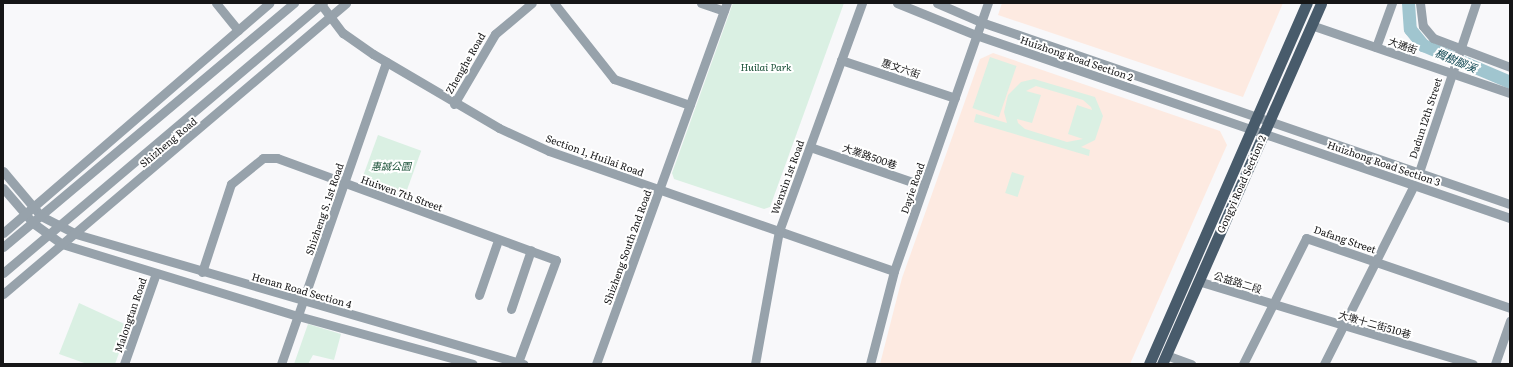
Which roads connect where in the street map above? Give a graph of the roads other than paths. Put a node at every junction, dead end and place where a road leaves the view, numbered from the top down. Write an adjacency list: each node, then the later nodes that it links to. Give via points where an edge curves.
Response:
1 (216, 3): 22 (street)
2 (269, 3): 22 (street)
3 (294, 3): 49 (street)
4 (346, 3): 19 (street, Shizheng Road)
5 (532, 3): 32 (street, Zhenghe Road, via 495,34)
6 (554, 3): 33 (street, via 614,79)
7 (701, 3): 18 (street)
8 (862, 3): 26 (street, Wenxin 1st Road)
9 (897, 3): 23 (street, Huizhong Road Section 2)
10 (937, 3): 20 (street, Huizhong Road Section 2)
11 (988, 3): 20 (street, Dayie Road)
12 (1307, 3): 34 (main road, Gongyi Road Section 2)
13 (1321, 3): 21 (main road, Gongyi Road Section 2)
14 (1392, 3): 24 (street)
15 (1420, 3): 25 (street, via 1420,16 1427,32)
16 (1476, 3): 25 (street, Dadun 12th Street)
17 (321, 4): 19 (street, Section 1, Huilai Road); 52 (street, Shizheng Road)
18 (725, 7): 33 (street, Shizheng South 2nd Road)
19 (329, 17): 27 (street, Section 1, Huilai Road, via 343,33); 55 (street, Shizheng Road)
20 (981, 22): 23 (street, Dayie Road); 34 (street, Huizhong Road Section 2)
21 (1311, 25): 24 (street, 大通街); 35 (main road, Gongyi Road Section 2)
22 (238, 30): 47 (street)
23 (976, 35): 31 (street, Dayie Road); 36 (street, Huizhong Road Section 2)
24 (1376, 47): 29 (street, 大通街)
25 (1460, 51): 28 (street); 29 (street, Dadun 12th Street)
26 (841, 60): 31 (street, 惠文六街); 38 (street, Wenxin 1st Road)
27 (386, 62): 32 (street, Section 1, Huilai Road); 41 (street, Shizheng S. 1st Road)
28 (1510, 67)
29 (1453, 71): 30 (street, 大通街); 40 (street, Dadun 12th Street)
30 (1510, 92)
31 (955, 98): 43 (street, Dayie Road)
32 (454, 104): 45 (street, Section 1, Huilai Road, via 549,151)
33 (690, 105): 45 (street, Shizheng South 2nd Road)
34 (1257, 116): 35 (street, Huizhong Road Section 2); 36 (main road, Gongyi Road Section 2)
35 (1269, 121): 37 (main road, Gongyi Road Section 2); 40 (street, Huizhong Road Section 3)
36 (1251, 129): 37 (street, Huizhong Road Section 3); 84 (main road, Gongyi Road Section 2)
37 (1263, 134): 42 (street, Huizhong Road Section 3); 66 (main road, Gongyi Road Section 2)
38 (810, 147): 43 (street, 大業路500巷); 53 (street, Wenxin 1st Road)
39 (3, 171): 47 (street, Henan Road Section 4)
40 (1419, 172): 46 (street, Huizhong Road Section 3)
41 (344, 183): 57 (street, Huiwen 7th Street); 63 (street, Huiwen 7th Street, via 277,158 263,158 231,184); 69 (street, Shizheng S. 1st Road)
42 (1414, 185): 50 (street, Huizhong Road Section 3); 61 (street)
43 (924, 186): 62 (street, Dayie Road)
44 (3, 188): 48 (street)
45 (660, 189): 53 (street, Section 1, Huilai Road); 81 (street, Shizheng South 2nd Road)
46 (1510, 204)
47 (33, 206): 48 (street); 49 (street, Henan Road Section 4)
48 (25, 213): 51 (street); 54 (street)
49 (41, 216): 51 (street); 52 (street, Henan Road Section 4)
50 (1510, 218)
51 (33, 223): 56 (street); 59 (street)
52 (57, 226): 55 (street, Henan Road Section 4); 56 (street, Shizheng Road)
53 (779, 231): 62 (street, Section 1, Huilai Road); 82 (street, Wenxin 1st Road)
54 (3, 233)
55 (76, 234): 58 (street, Shizheng Road); 63 (street, Henan Road Section 4)
56 (46, 235): 58 (street); 64 (street, Shizheng Road)
57 (498, 240): 60 (street, Huiwen 7th Street); 68 (street)
58 (62, 244): 65 (street); 67 (street, Shizheng Road)
59 (3, 247)
60 (531, 250): 72 (street); 77 (street, Huiwen 7th Street, via 556,260)
61 (1375, 261): 70 (street, Dafang Street, via 1306,238); 71 (street, Dafang Street); 75 (street)
62 (894, 271): 83 (street, Dayie Road)
63 (202, 272): 69 (street, Henan Road Section 4)
64 (3, 273)
65 (156, 273): 73 (street); 78 (street, Malongtan Road)
66 (1198, 281): 70 (street, 公益路二段); 76 (main road, Gongyi Road Section 2)
67 (3, 294)
68 (479, 294)
69 (303, 302): 73 (street, Shizheng S. 1st Road); 77 (street, Henan Road Section 4)
70 (1272, 304): 75 (street, 大墩十二街510巷); 86 (street, Dafang Street)
71 (1510, 308)
72 (510, 309)
73 (298, 316): 79 (street, Shizheng S. 1st Road); 80 (street)
74 (1510, 321): 89 (street)
75 (1343, 326): 87 (street); 88 (street, 大墩十二街510巷)
76 (1164, 360): 85 (street)
77 (521, 363)
78 (124, 364)
79 (281, 364)
80 (471, 364)
81 (596, 364)
82 (754, 364)
83 (870, 364)
84 (1149, 364)
85 (1191, 364)
86 (1243, 364)
87 (1324, 364)
88 (1472, 364)
89 (1495, 364)

